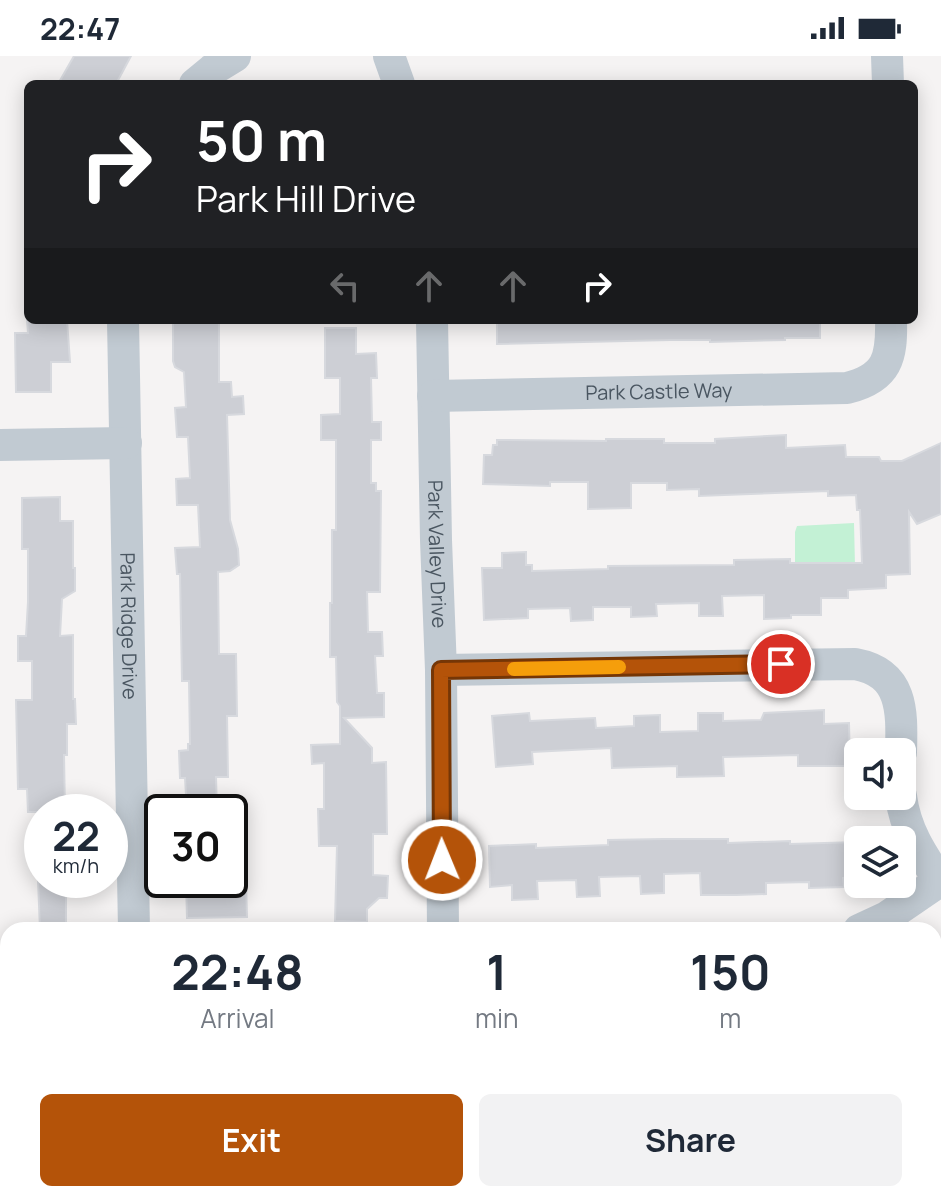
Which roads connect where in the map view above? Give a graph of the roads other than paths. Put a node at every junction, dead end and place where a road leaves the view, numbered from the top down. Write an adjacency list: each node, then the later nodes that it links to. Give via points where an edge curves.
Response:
1 (235, 56): 4 (street)
2 (389, 56): 5 (street)
3 (887, 56): 6 (street)
4 (200, 80)
5 (398, 80)
6 (888, 80)
7 (123, 324): 11 (street, Park Ridge Drive)
8 (432, 324): 10 (street, Park Valley Drive)
9 (891, 324): 10 (street, Park Castle Way, via 890,354 879,371 844,388)
10 (433, 396): 13 (street, Park Valley Drive)
11 (126, 443): 12 (street); 17 (street, Park Ridge Drive)
12 (0, 445)
13 (441, 670): 14 (street, via 864,665 891,684 902,716); 18 (street, Park Valley Drive)
14 (901, 738)
15 (904, 810): 16 (street, via 921,854)
16 (940, 880): 19 (street)
17 (134, 922)
18 (443, 922)
19 (876, 922)

